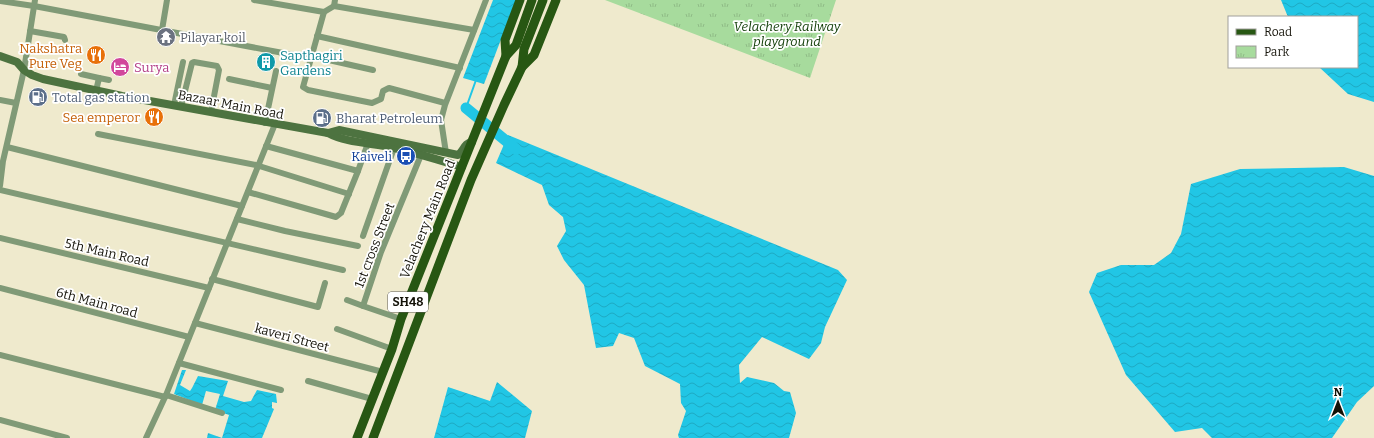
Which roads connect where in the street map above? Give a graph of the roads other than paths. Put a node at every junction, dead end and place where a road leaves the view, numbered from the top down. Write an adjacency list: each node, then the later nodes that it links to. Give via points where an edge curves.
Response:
1 (167, 0): 12 (street)
2 (254, 0): 11 (street)
3 (486, 0): 13 (street)
4 (520, 0): 20 (main road, via 505,40)
5 (532, 0): 17 (main road, SH48)
6 (543, 0): 17 (main road, SH48)
7 (556, 0): 23 (main road, via 534,54)
8 (0, 2): 9 (street)
9 (35, 3): 12 (street); 14 (street)
10 (334, 3): 11 (street); 13 (street)
11 (324, 12): 15 (street)
12 (162, 30): 19 (street, via 299,56)
13 (474, 30): 25 (street)
14 (30, 31): 16 (street, via 64,37); 24 (street)
15 (317, 36): 19 (street); 25 (street)
16 (65, 40)
17 (520, 47): 20 (main road, SH48); 23 (main road, SH48)
18 (0, 56): 24 (main road, Bazaar Main Road, via 17,62)
19 (311, 56): 26 (street); 38 (street, via 303,87 308,90 372,103 380,99 383,91 389,88)
20 (506, 56): 45 (main road, Velachery Main Road / SH48)
21 (0, 61): 24 (main road)
22 (185, 63): 39 (street)
23 (522, 67): 90 (main road, Velachery Main Road / SH48, via 471,180)
24 (22, 68): 33 (main road, Bazaar Main Road, via 44,79); 36 (street)
25 (460, 68): 38 (street)
26 (373, 70)
27 (276, 71): 32 (street)
28 (81, 74): 29 (street)
29 (99, 78): 31 (street); 33 (street)
30 (229, 79): 32 (street)
31 (109, 80)
32 (272, 88): 41 (street)
33 (96, 91): 39 (main road, Bazaar Main Road)
34 (183, 98): 37 (street); 37 (street, via 194,62 216,66 219,70); 39 (street)
35 (0, 100): 36 (street)
36 (16, 103): 48 (street)
37 (212, 103): 40 (street)
38 (445, 103): 50 (street, via 441,120)
39 (178, 106): 40 (main road, Bazaar Main Road)
40 (211, 112): 41 (main road, Bazaar Main Road)
41 (265, 123): 42 (main road, Bazaar Main Road)
42 (275, 124): 43 (main road, Bazaar Main Road); 47 (street)
43 (328, 133): 46 (main road, Bazaar Main Road, via 337,138); 50 (main road, via 339,130)
44 (98, 134): 53 (street)
45 (472, 142): 50 (main road, via 465,145 458,155); 54 (main road, Velachery Main Road / SH48)
46 (368, 143): 49 (main road, Bazaar Main Road); 55 (street)
47 (266, 146): 53 (street); 55 (street)
48 (7, 147): 52 (street); 60 (street)
49 (394, 148): 51 (main road, Bazaar Main Road); 62 (street)
50 (446, 153)
51 (421, 154): 54 (main road, Bazaar Main Road); 72 (street, 1st cross Street, via 381,252)
52 (2, 160): 56 (street)
53 (259, 166): 58 (street); 59 (street)
54 (462, 167): 73 (main road, Velachery Main Road / SH48)
55 (358, 171): 59 (street)
56 (0, 186)
57 (0, 190): 64 (street)
58 (248, 192): 59 (street, via 336,217 341,213); 60 (street)
59 (349, 194)
60 (242, 206): 61 (street)
61 (237, 220): 64 (street); 65 (street)
62 (363, 236)
63 (0, 238): 70 (street, 5th Main Road)
64 (227, 244): 66 (street); 67 (street)
65 (358, 246)
66 (343, 270)
67 (212, 279): 68 (street, via 318,307); 70 (street)
68 (325, 283)
69 (0, 288): 76 (street, 6th Main road)
70 (209, 288): 74 (street)
71 (347, 300): 72 (street)
72 (363, 306): 73 (street, 1st cross Street)
73 (401, 319): 77 (main road, Velachery Main Road / SH48)
74 (195, 323): 76 (street); 80 (street, kaveri Street)
75 (337, 329): 77 (street)
76 (189, 337): 79 (street)
77 (392, 349): 80 (main road, Velachery Main Road / SH48)
78 (0, 355): 83 (street)
79 (179, 363): 82 (street); 83 (street)
80 (383, 372): 84 (main road, Velachery Main Road / SH48)
81 (308, 381): 84 (street)
82 (281, 390)
83 (165, 396): 85 (street); 88 (street)
84 (372, 399): 89 (main road, Velachery Main Road / SH48)
85 (222, 413)
86 (0, 420): 87 (street)
87 (67, 438)
88 (146, 438)
89 (357, 438)
90 (373, 438)

